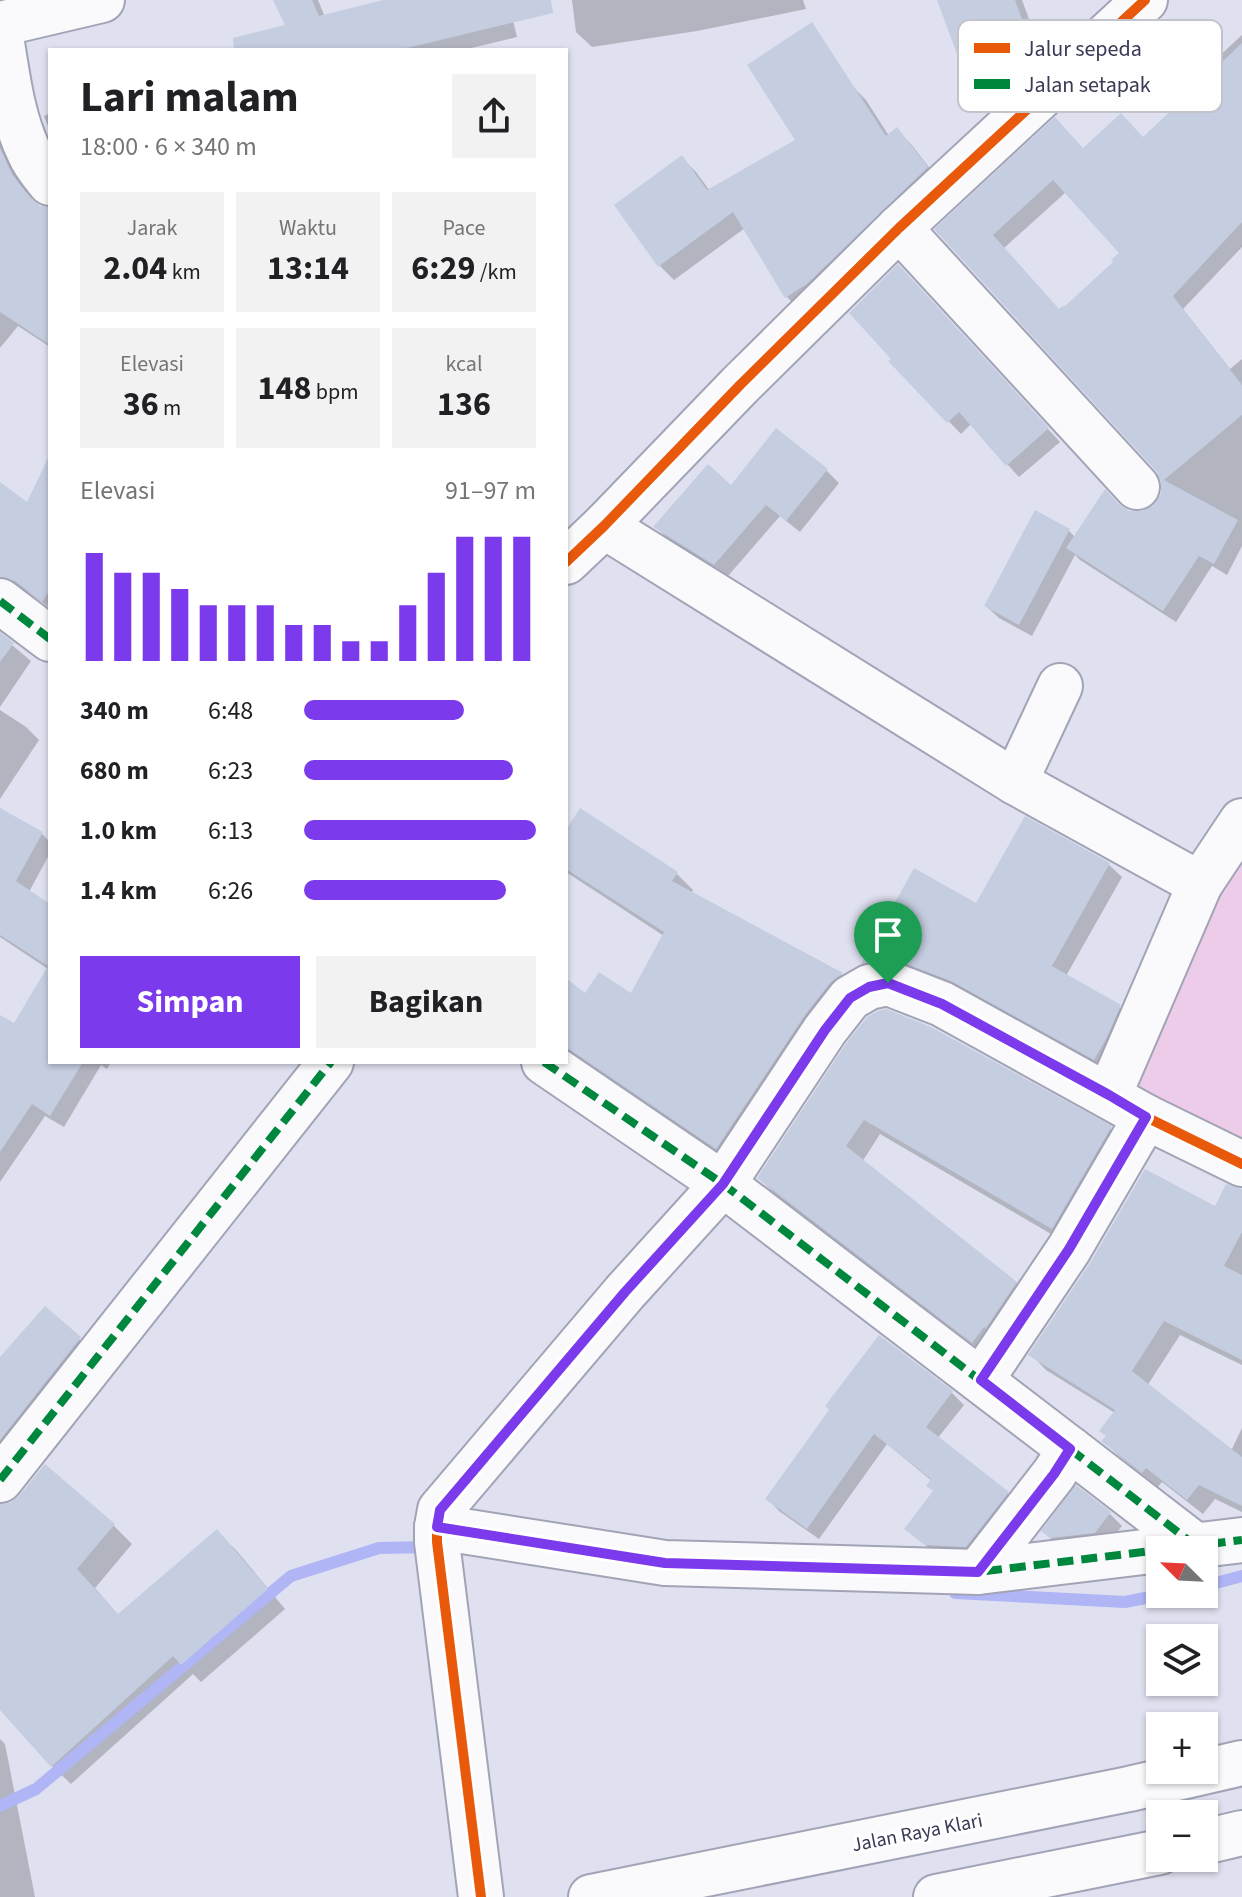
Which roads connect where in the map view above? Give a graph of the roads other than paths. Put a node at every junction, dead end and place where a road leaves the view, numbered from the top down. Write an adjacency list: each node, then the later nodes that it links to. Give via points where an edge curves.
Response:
1 (102, 0): 4 (street)
2 (1145, 0): 3 (street)
3 (1123, 20)
4 (0, 24)
5 (0, 31): 7 (street, via 22,137)
6 (1024, 112): 8 (street)
7 (48, 180)
8 (899, 228): 9 (street); 10 (street)
9 (1137, 487)
10 (604, 526): 11 (street); 15 (street)
11 (568, 560)
12 (0, 601): 13 (street)
13 (48, 637)
14 (1060, 686): 15 (street)
15 (1015, 782): 17 (street)
16 (1242, 821): 17 (street)
17 (1200, 884): 20 (street)
18 (329, 1064): 26 (street)
19 (547, 1064): 23 (street)
20 (1109, 1095): 21 (street); 23 (street, via 942,1004 888,983 869,987 850,998 825,1030)
21 (1146, 1117): 22 (street); 24 (street, via 1069,1249)
22 (1242, 1164)
23 (723, 1184): 24 (street); 28 (street, via 440,1510)
24 (981, 1380): 25 (street)
25 (1070, 1449): 27 (street); 32 (street)
26 (0, 1480)
27 (1159, 1536)
28 (437, 1540): 32 (street, via 665,1563); 39 (street)
29 (1242, 1540): 30 (street)
30 (1218, 1543)
31 (1146, 1552): 32 (street)
32 (978, 1572)
33 (1242, 1763): 34 (street, Jalan Raya Klari)
34 (1129, 1789): 37 (street); 40 (street, Jalan Raya Klari)
35 (1242, 1833): 36 (street)
36 (1218, 1839)
37 (1146, 1845)
38 (1146, 1856): 41 (street)
39 (481, 1897)
40 (591, 1897)
41 (936, 1897)

